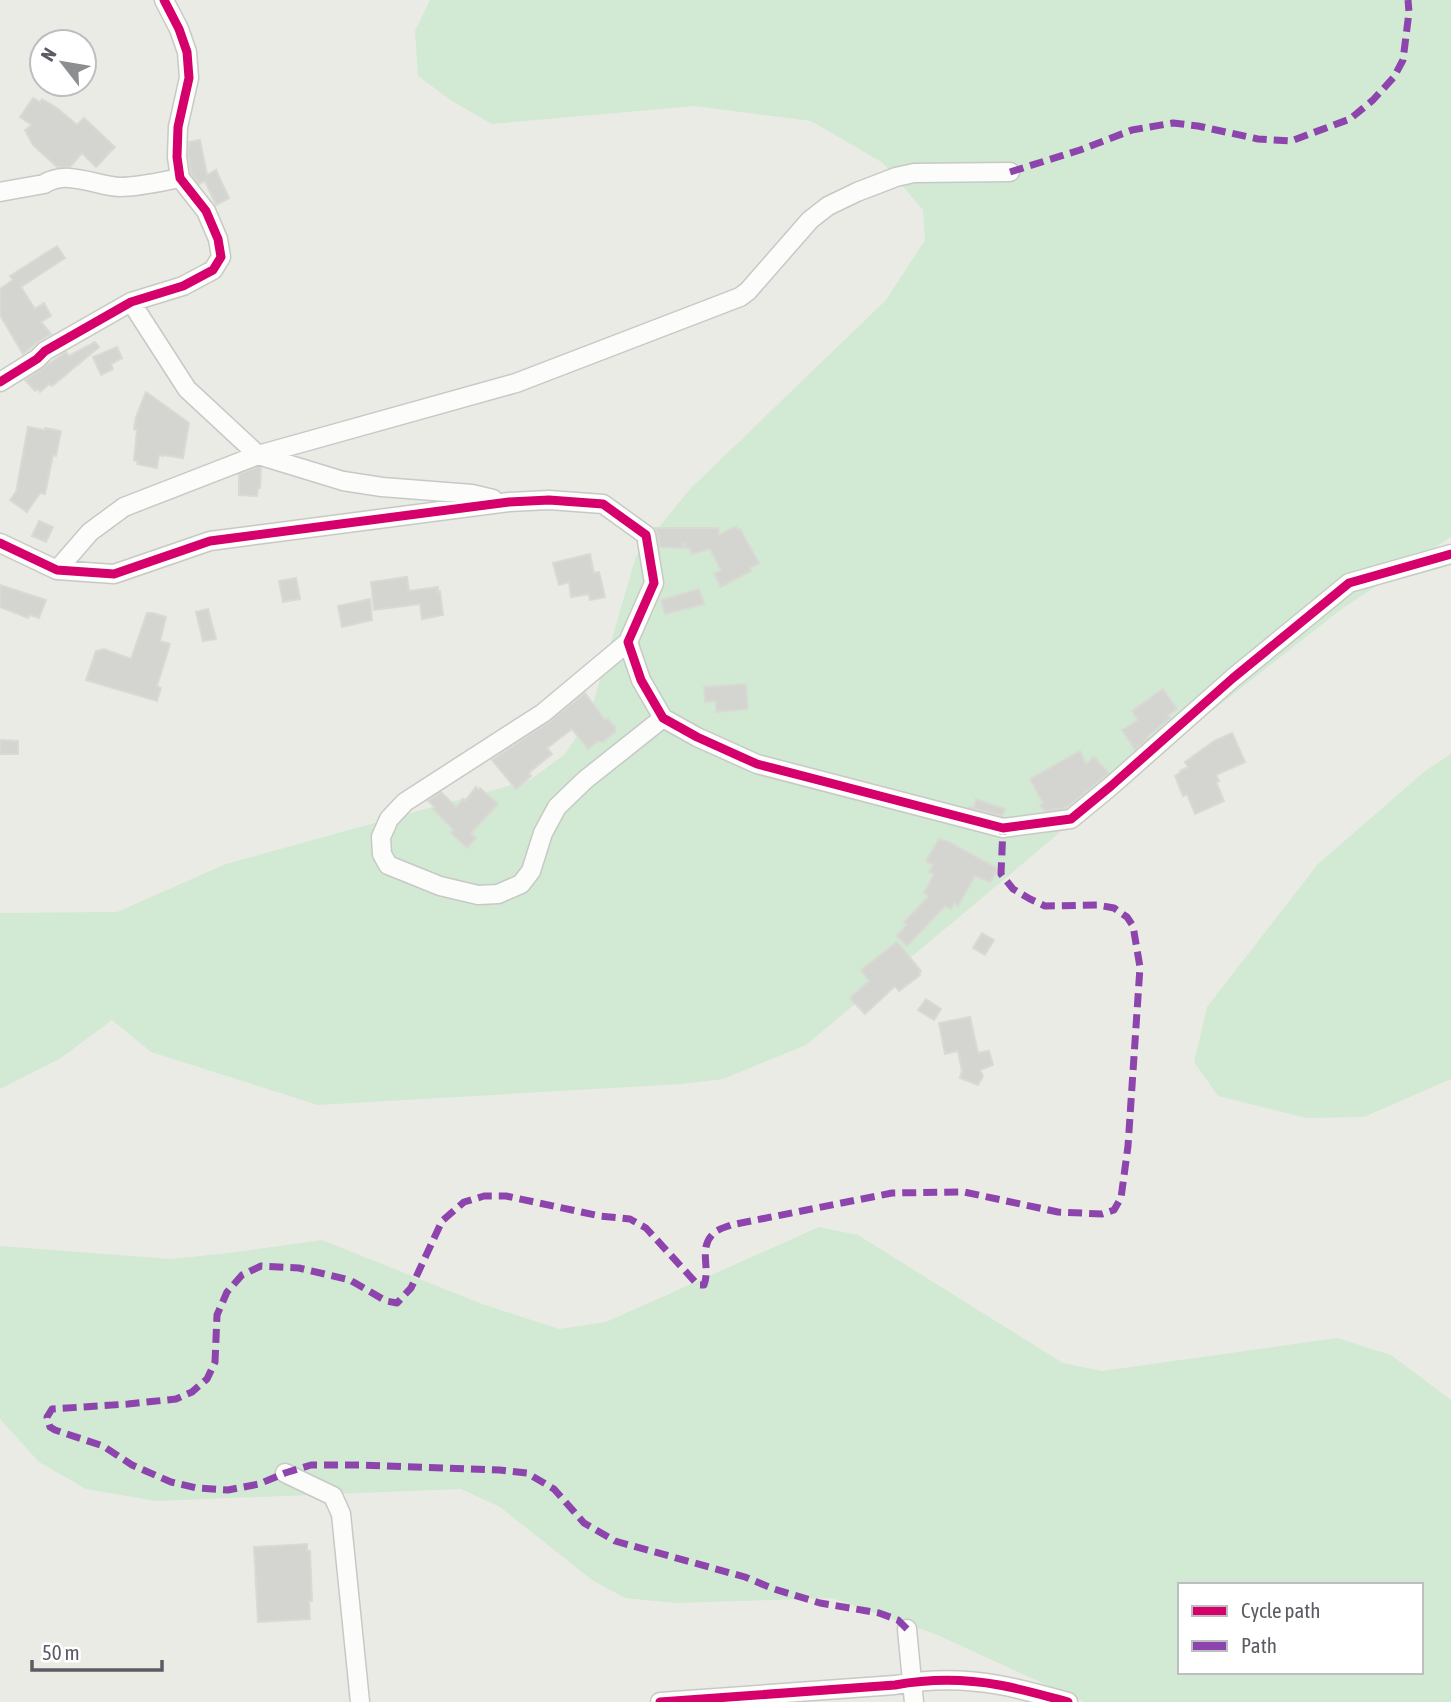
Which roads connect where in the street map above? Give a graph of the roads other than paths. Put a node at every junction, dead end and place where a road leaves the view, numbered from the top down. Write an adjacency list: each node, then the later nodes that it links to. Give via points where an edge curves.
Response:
1 (164, 0): 3 (street, via 187,52 189,78 178,127)
2 (1010, 173): 7 (street, via 914,173 856,192 810,220 740,298 516,383)
3 (180, 178): 4 (street, via 118,187 74,178); 5 (street, via 206,211 221,257 213,270 183,286)
4 (0, 192)
5 (131, 302): 6 (street); 7 (street, via 187,389)
6 (0, 382)
7 (258, 455): 8 (street, via 344,481); 11 (street, via 124,507 90,532)
8 (509, 502): 11 (street, via 210,541 114,574); 12 (street, via 603,504 646,535 654,583)
9 (0, 542): 11 (street)
10 (1451, 554): 13 (street, via 1349,583 1071,819 1003,828 757,764)
11 (57, 570)
12 (628, 642): 13 (street, via 641,680); 13 (street, via 543,713 405,802 388,819 381,837 382,854 388,865 478,895 498,894 521,884 531,871 557,807)
13 (663, 718)
14 (285, 1473): 17 (street, via 333,1496 341,1514)
15 (907, 1629): 16 (street)
16 (912, 1682): 18 (street); 19 (street); 20 (street, via 999,1685)
17 (360, 1702)
18 (660, 1702)
19 (914, 1702)
20 (1069, 1702)

